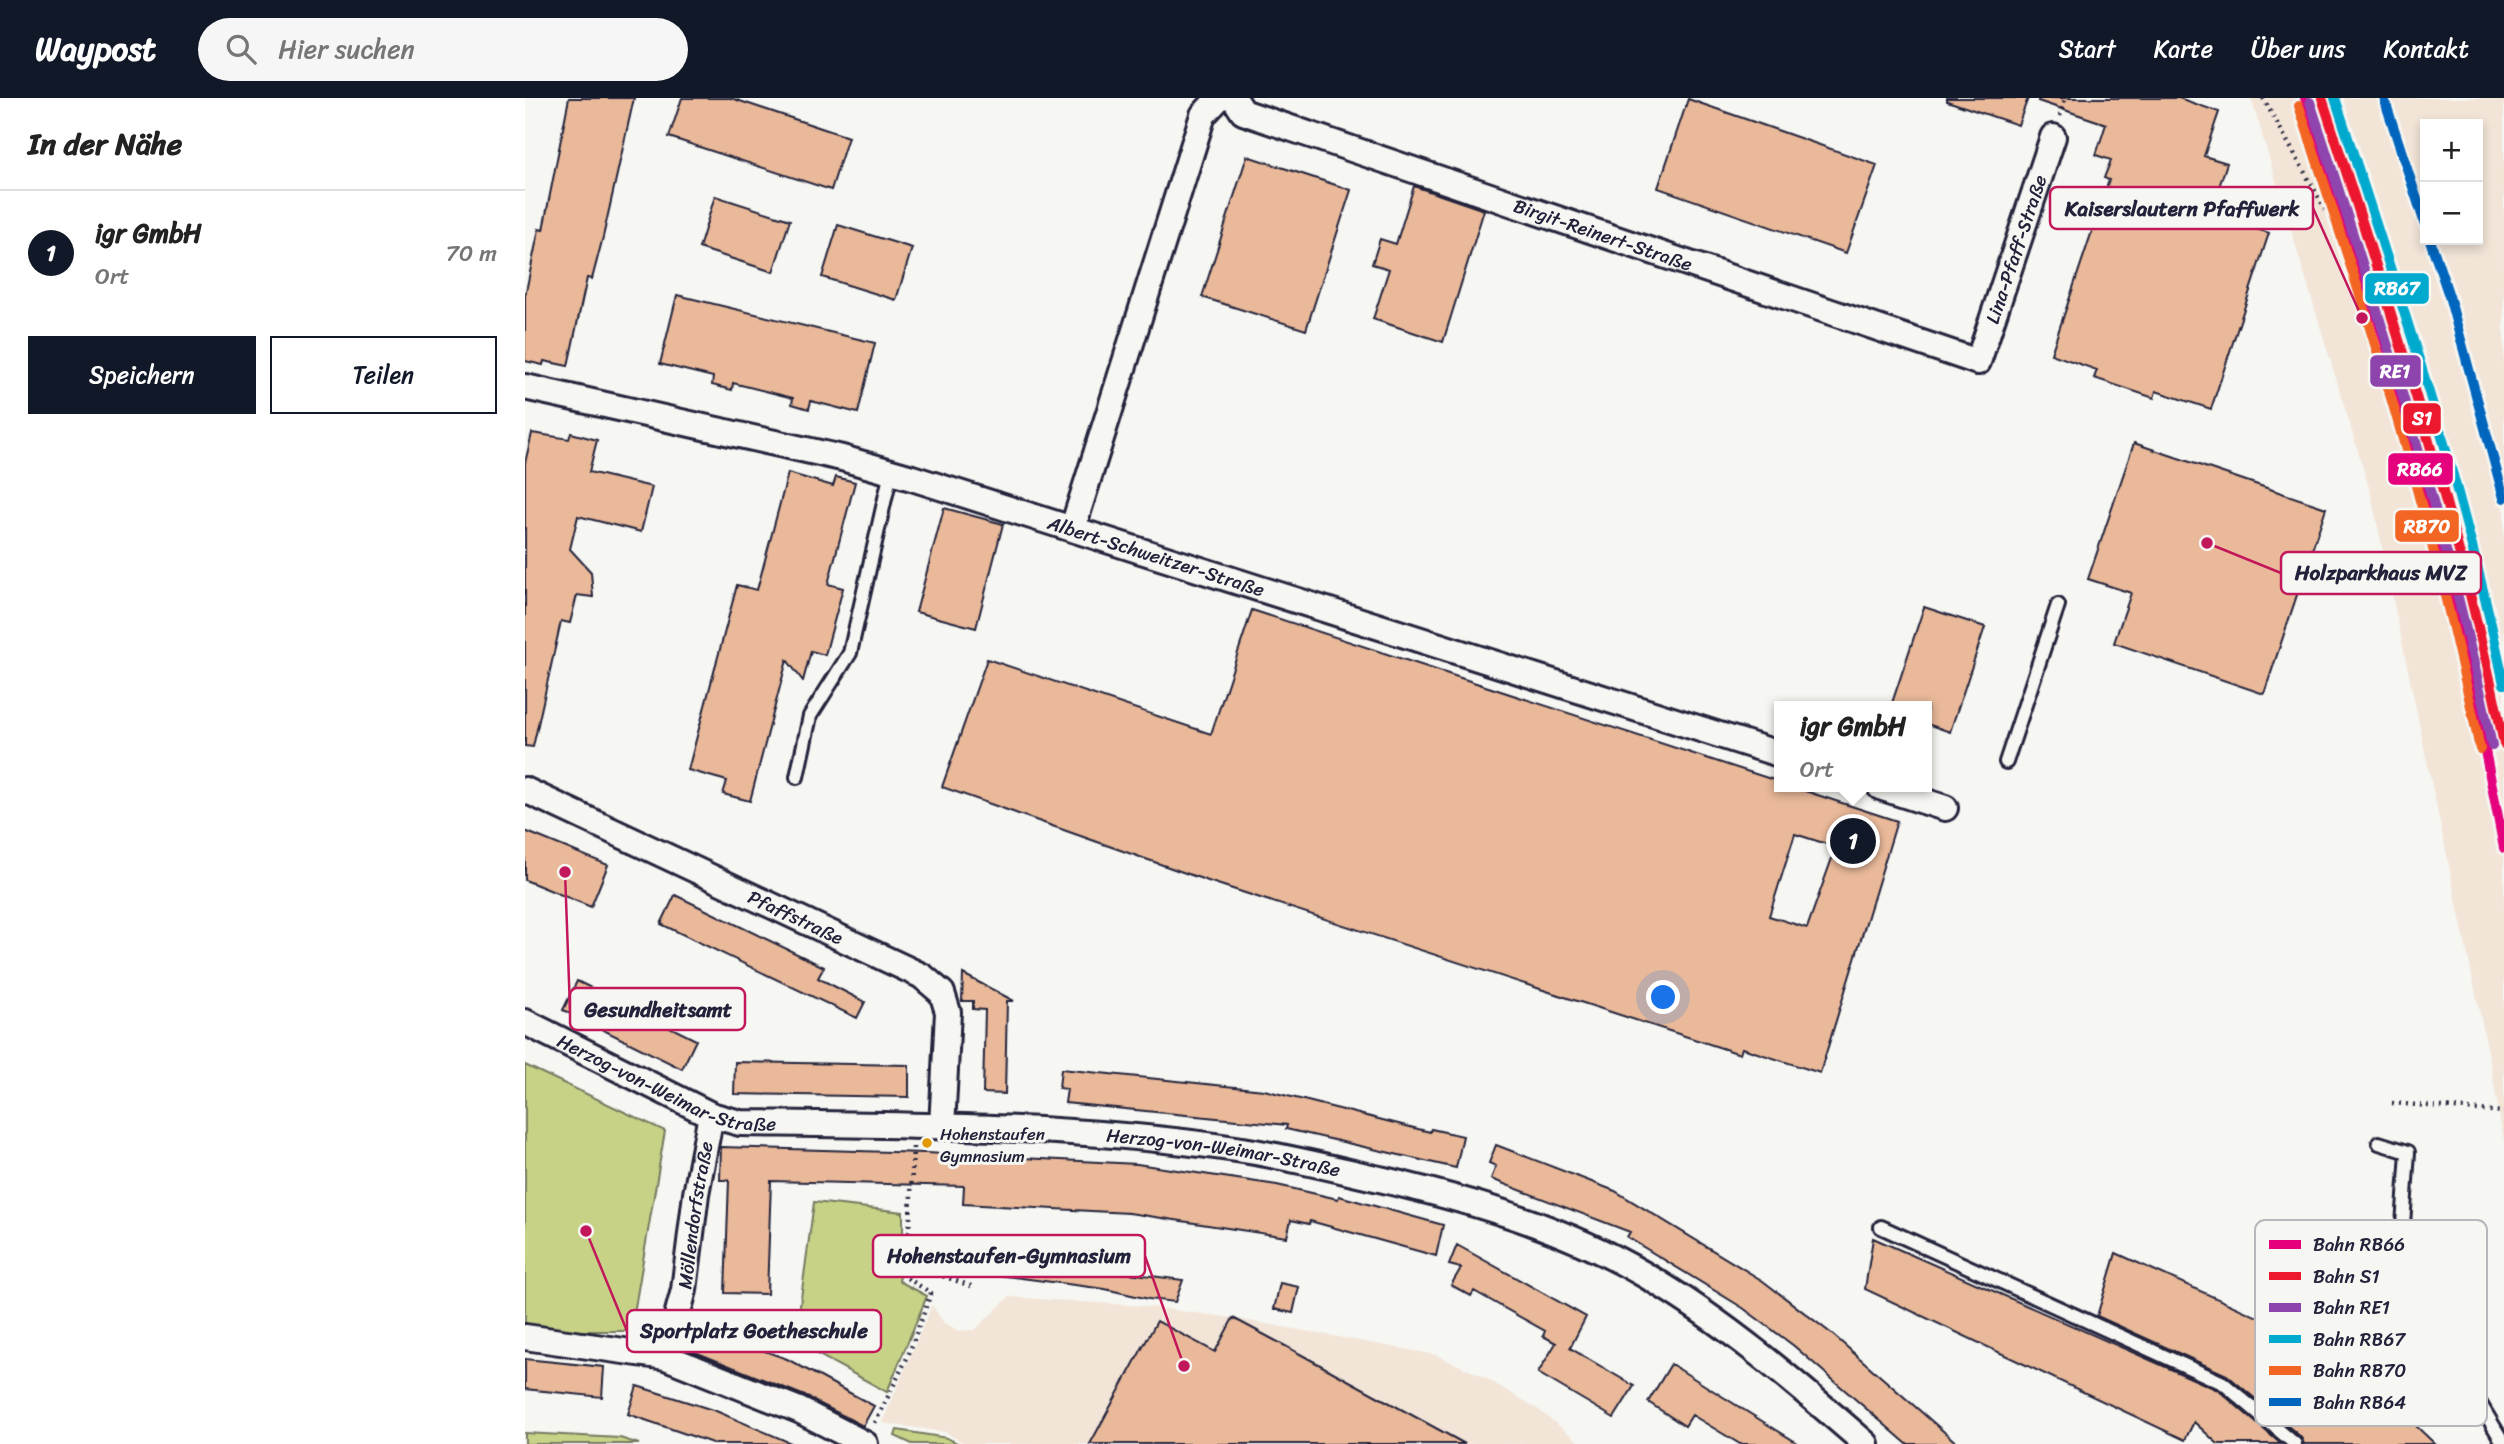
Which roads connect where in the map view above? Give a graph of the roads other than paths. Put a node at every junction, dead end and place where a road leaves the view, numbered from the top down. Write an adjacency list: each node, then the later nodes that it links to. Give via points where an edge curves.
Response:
1 (1219, 98): 7 (street, via 1203,115)
2 (1234, 98): 4 (street, Birgit-Reinert-Straße, via 1243,112)
3 (2053, 137): 4 (street, Lina-Pfaff-Straße)
4 (1978, 362)
5 (525, 387): 6 (street, Albert-Schweitzer-Straße)
6 (891, 472): 7 (street, Albert-Schweitzer-Straße); 11 (lane, via 850,653 810,716)
7 (1073, 527): 9 (street, Albert-Schweitzer-Straße)
8 (2058, 605): 10 (lane)
9 (1774, 752)
10 (2006, 762)
11 (797, 778)
12 (525, 790): 17 (street, Pfaffstraße, via 922,976 942,993 948,1012)
13 (1895, 792): 14 (street)
14 (1945, 808)
15 (525, 1022): 16 (street, Herzog-von-Weimar-Straße)
16 (711, 1115): 17 (street, Herzog-von-Weimar-Straße, via 740,1123); 22 (street, Möllendorfstraße, via 684,1290)
17 (941, 1126): 27 (street, Herzog-von-Weimar-Straße, via 1236,1149 1427,1191 1513,1216 1643,1274 1701,1310)
18 (2379, 1143): 19 (lane, via 2408,1153)
19 (2403, 1220)
20 (1881, 1227): 23 (lane, via 2223,1383)
21 (525, 1337): 22 (street)
22 (666, 1357): 26 (street, via 799,1410)
23 (2255, 1410)
24 (2487, 1415): 29 (lane)
25 (2274, 1426): 28 (lane)
26 (866, 1444)
27 (1866, 1444)
28 (2295, 1444)
29 (2504, 1444)

